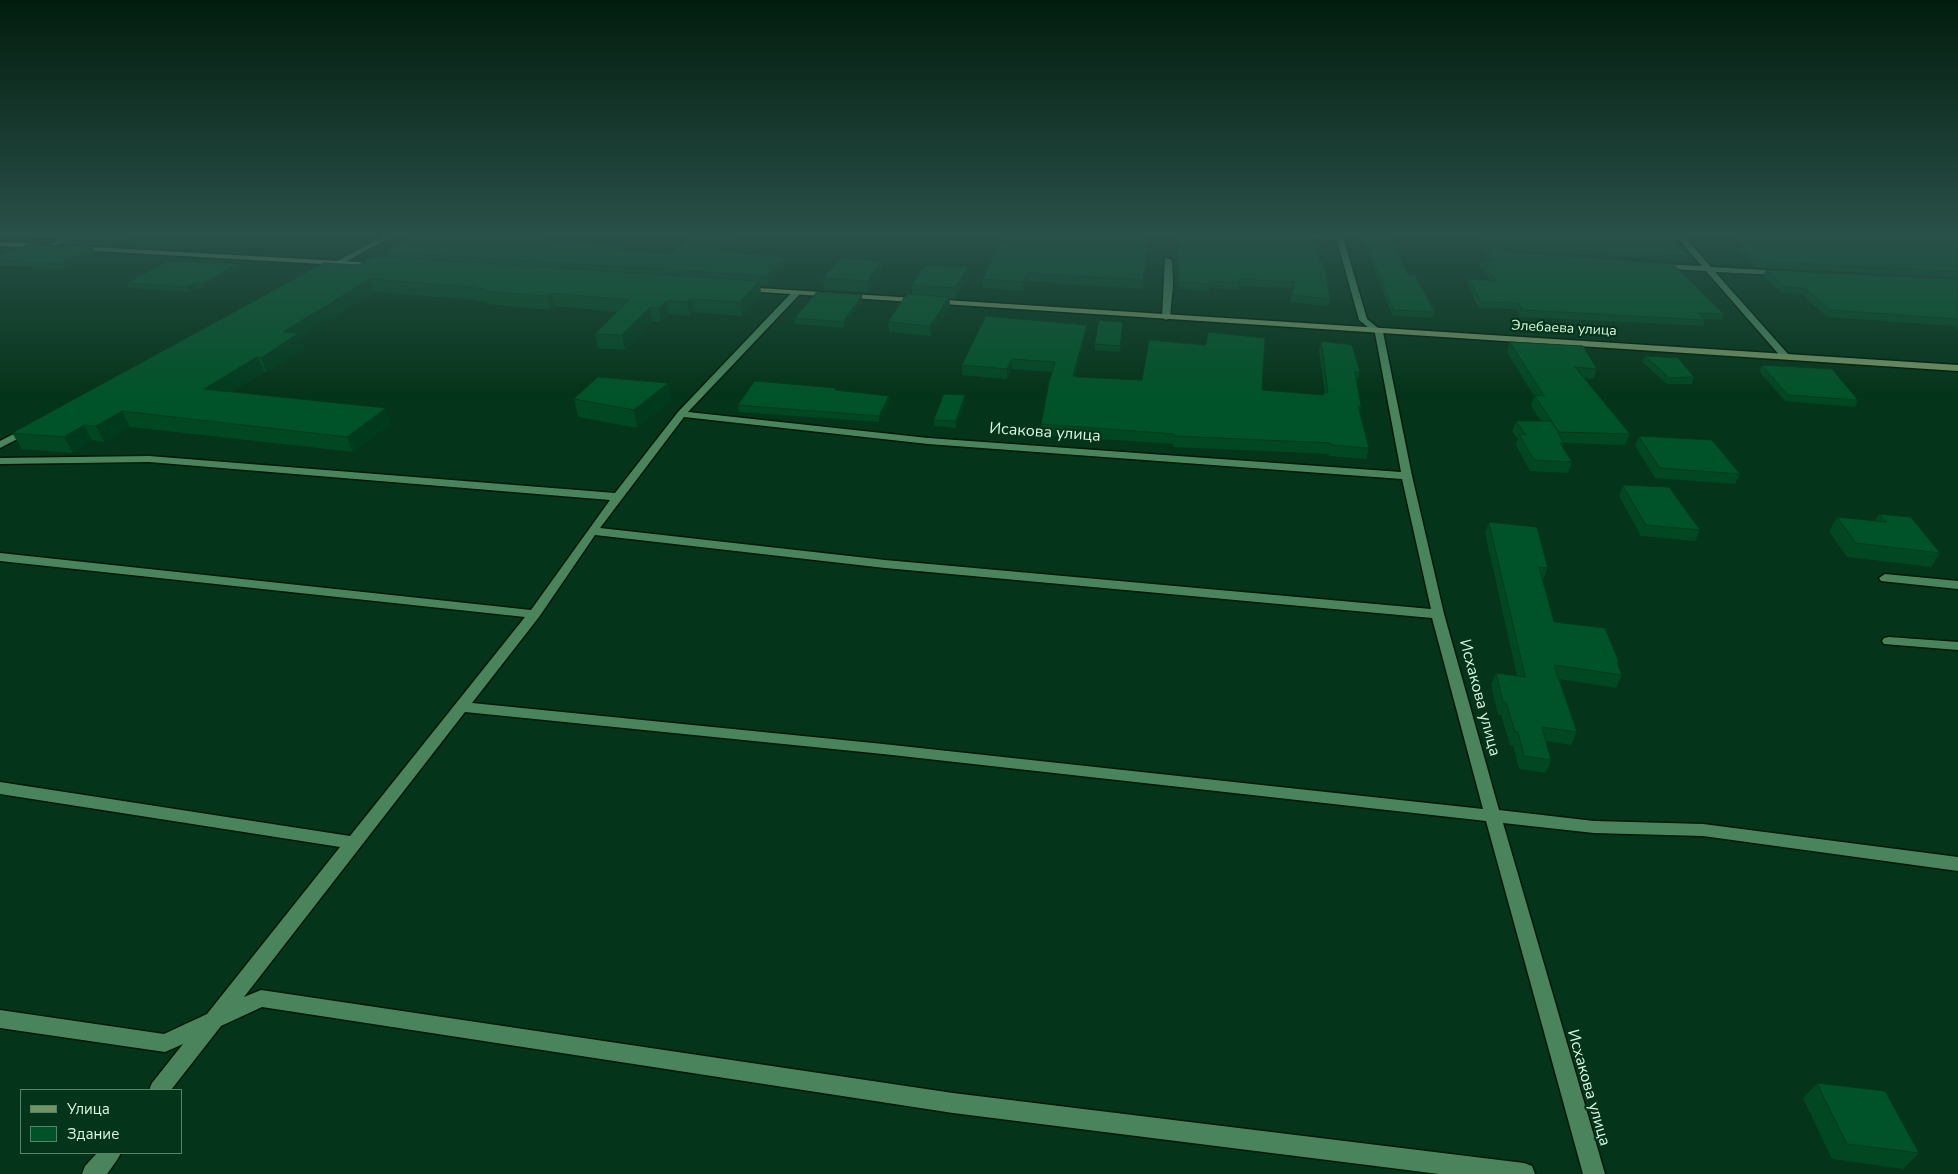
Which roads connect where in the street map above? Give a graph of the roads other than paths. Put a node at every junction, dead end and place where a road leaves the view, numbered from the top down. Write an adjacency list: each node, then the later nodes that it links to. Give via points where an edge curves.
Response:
1 (736, 289): 5 (street, Элебаева улица)
2 (1169, 289): 6 (street)
3 (1355, 289): 7 (street, via 1364,320)
4 (1726, 289): 8 (street)
5 (796, 293): 6 (street, Элебаева улица); 10 (street)
6 (1166, 317): 7 (street, Элебаева улица)
7 (1379, 332): 8 (street, Элебаева улица); 14 (street, Исхакова улица)
8 (1785, 356): 9 (street, Элебаева улица)
9 (1958, 368)
10 (681, 414): 14 (street, Исакова улица, via 928,441); 15 (street)
11 (35, 426): 12 (street)
12 (0, 445)
13 (0, 460): 15 (street, via 149,459)
14 (1407, 476): 21 (street, Исхакова улица)
15 (618, 497): 16 (street)
16 (592, 531): 20 (street); 21 (street, via 895,565)
17 (0, 557): 20 (street)
18 (1885, 578): 19 (street)
19 (1958, 585)
20 (534, 614): 24 (street)
21 (1438, 614): 26 (street, Исхакова улица)
22 (1889, 641): 23 (street)
23 (1958, 646)
24 (460, 707): 26 (street, via 893,750); 27 (street)
25 (0, 788): 27 (street)
26 (1493, 816): 28 (street, via 1594,827 1703,830); 35 (street, Исхакова улица)
27 (353, 843): 30 (street)
28 (1958, 864)
29 (0, 1019): 30 (street, via 165,1043)
30 (213, 1020): 31 (street); 34 (street, via 262,998 953,1103)
31 (159, 1089)
32 (109, 1154): 33 (street)
33 (94, 1174)
34 (1524, 1174)
35 (1594, 1174)

